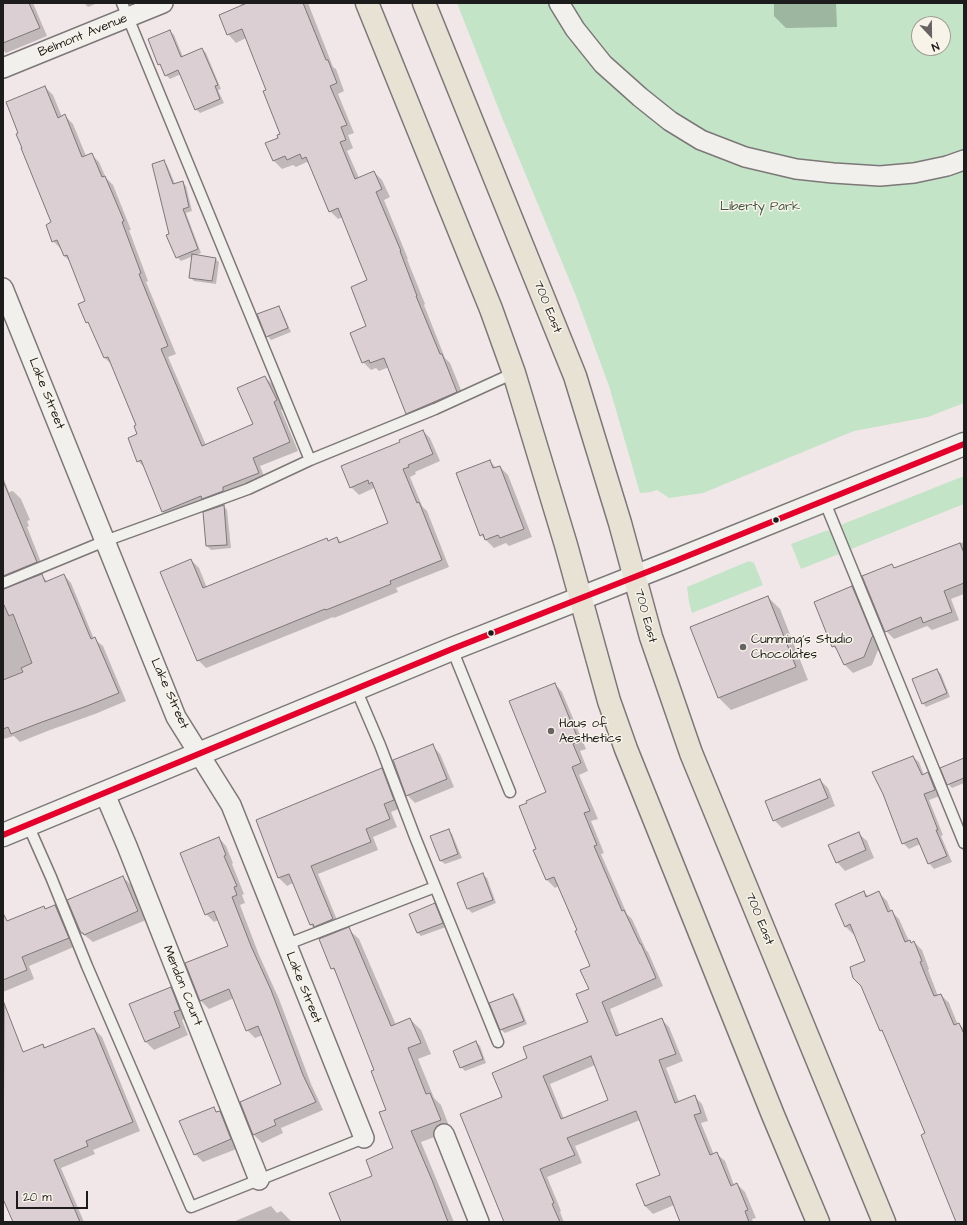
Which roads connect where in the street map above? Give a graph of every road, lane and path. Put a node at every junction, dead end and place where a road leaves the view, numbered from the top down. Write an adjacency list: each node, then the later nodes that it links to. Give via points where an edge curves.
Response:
1 (163, 3): 5 (street, Belmont Avenue)
2 (367, 3): 9 (main road, via 488,302)
3 (424, 3): 14 (main road, 700 East, via 575,376)
4 (558, 3): 7 (street, via 603,64 640,97 670,121 701,140 745,158 796,169 880,176 914,173)
5 (125, 10): 6 (street, Belmont Avenue); 11 (lane)
6 (3, 68)
7 (964, 160)
8 (3, 288): 13 (street, Lake Street)
9 (514, 373): 11 (lane, via 435,409); 16 (main road)
10 (964, 444): 12 (street)
11 (310, 460): 13 (lane, via 248,489)
12 (824, 500): 14 (street); 24 (lane)
13 (105, 541): 15 (lane); 19 (street, Lake Street, via 176,717)
14 (635, 577): 16 (street); 33 (main road, 700 East, via 651,637 691,753)
15 (3, 583)
16 (580, 598): 17 (street); 32 (main road, via 609,701 626,749)
17 (452, 649): 18 (street); 21 (lane)
18 (356, 688): 19 (street); 25 (lane)
19 (200, 754): 20 (street); 26 (street, Lake Street, via 231,806)
20 (104, 792): 22 (street); 30 (street, Mendon Court)
21 (510, 792)
22 (28, 825): 23 (street); 30 (lane, via 191,1207)
23 (3, 835)
24 (964, 843)
25 (435, 886): 26 (lane); 27 (lane)
26 (286, 945): 29 (street, Lake Street)
27 (498, 1042)
28 (444, 1134): 31 (street)
29 (364, 1138): 30 (lane)
30 (259, 1180)
31 (479, 1222)
32 (818, 1222)
33 (884, 1222)

